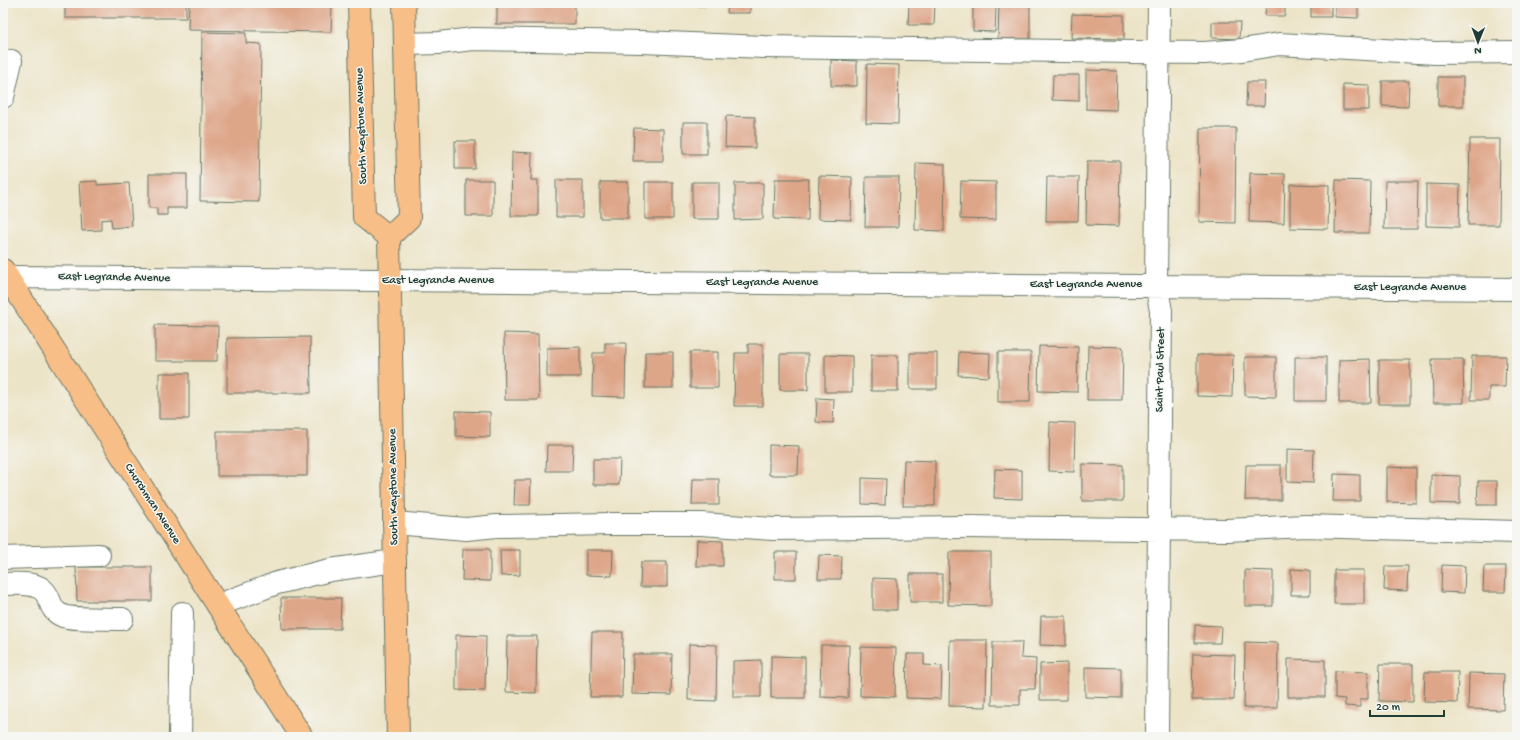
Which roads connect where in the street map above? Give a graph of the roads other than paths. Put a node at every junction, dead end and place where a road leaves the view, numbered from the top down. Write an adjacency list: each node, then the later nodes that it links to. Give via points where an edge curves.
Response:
1 (359, 3): 9 (main road, South Keystone Avenue, via 364,217)
2 (404, 3): 4 (main road)
3 (1159, 3): 5 (street, Saint Paul Street)
4 (405, 44): 5 (street, via 473,39 764,47); 9 (main road, via 409,218)
5 (1158, 52): 6 (street, via 1242,50 1279,44 1435,53); 12 (street, Saint Paul Street)
6 (1517, 52)
7 (10, 60): 8 (street)
8 (3, 97)
9 (389, 237): 11 (main road, South Keystone Avenue)
10 (4, 277): 11 (street, East Legrande Avenue); 21 (main road, Churchman Avenue)
11 (391, 280): 12 (street, East Legrande Avenue); 14 (main road, South Keystone Avenue)
12 (1157, 286): 13 (street, East Legrande Avenue); 15 (street, Saint Paul Street, via 1161,311)
13 (1517, 288)
14 (394, 523): 15 (street, via 466,529 497,526 701,524 773,529 965,527); 19 (main road, South Keystone Avenue)
15 (1159, 530): 16 (street, via 1306,526); 27 (street, Saint Paul Street)
16 (1517, 532)
17 (99, 555): 18 (street)
18 (3, 558)
19 (395, 561): 21 (street, via 330,570 277,583); 26 (main road, South Keystone Avenue)
20 (3, 584): 23 (street, via 38,587 45,592 51,607 64,617)
21 (218, 606): 25 (main road, Churchman Avenue)
22 (182, 613): 24 (street)
23 (122, 619)
24 (180, 737)
25 (302, 737)
26 (398, 737)
27 (1157, 737)

